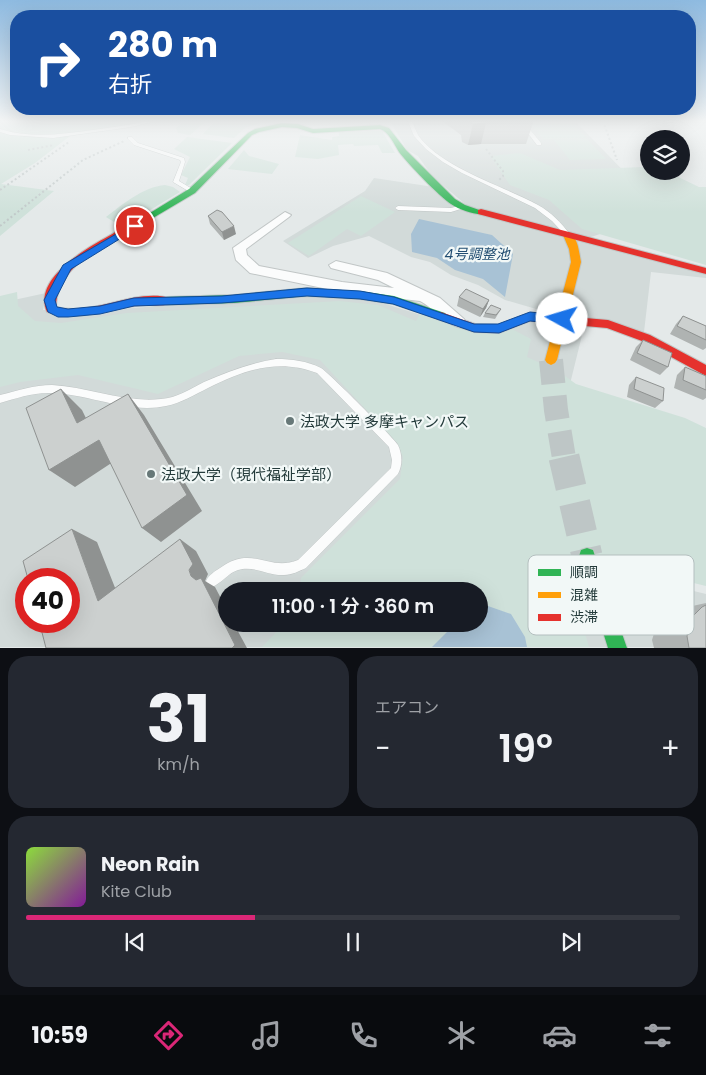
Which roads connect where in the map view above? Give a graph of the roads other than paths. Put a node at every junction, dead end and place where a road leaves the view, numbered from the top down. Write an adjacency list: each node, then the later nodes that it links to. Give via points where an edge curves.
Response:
1 (158, 151): 5 (lane, via 182,159 176,182)
2 (232, 151): 5 (street)
3 (402, 151): 6 (street)
4 (432, 151): 9 (lane, via 441,159 534,206)
5 (192, 191): 12 (street, via 67,267 50,300 52,309 68,313 134,302 222,300)
6 (462, 207): 7 (lane, via 451,210); 9 (street)
7 (398, 208)
8 (285, 215): 12 (street, via 239,248 241,257 255,270)
9 (568, 235): 11 (street); 14 (street, via 576,262)
10 (336, 265): 13 (street, via 382,276)
11 (706, 271)
12 (341, 291): 13 (street); 15 (street, via 394,300)
13 (424, 296): 15 (street)
14 (562, 319): 15 (street, via 530,317 488,329); 16 (street); 17 (street, via 620,327 657,342)
15 (459, 323)
16 (550, 360)
17 (706, 371)
18 (0, 399): 19 (lane, via 52,389 161,403 178,399 233,372 254,366 291,362 307,364 320,371 393,445 398,460 395,471 302,564 291,570 237,564)
19 (212, 581)
20 (614, 635): 21 (street)
21 (618, 648)

